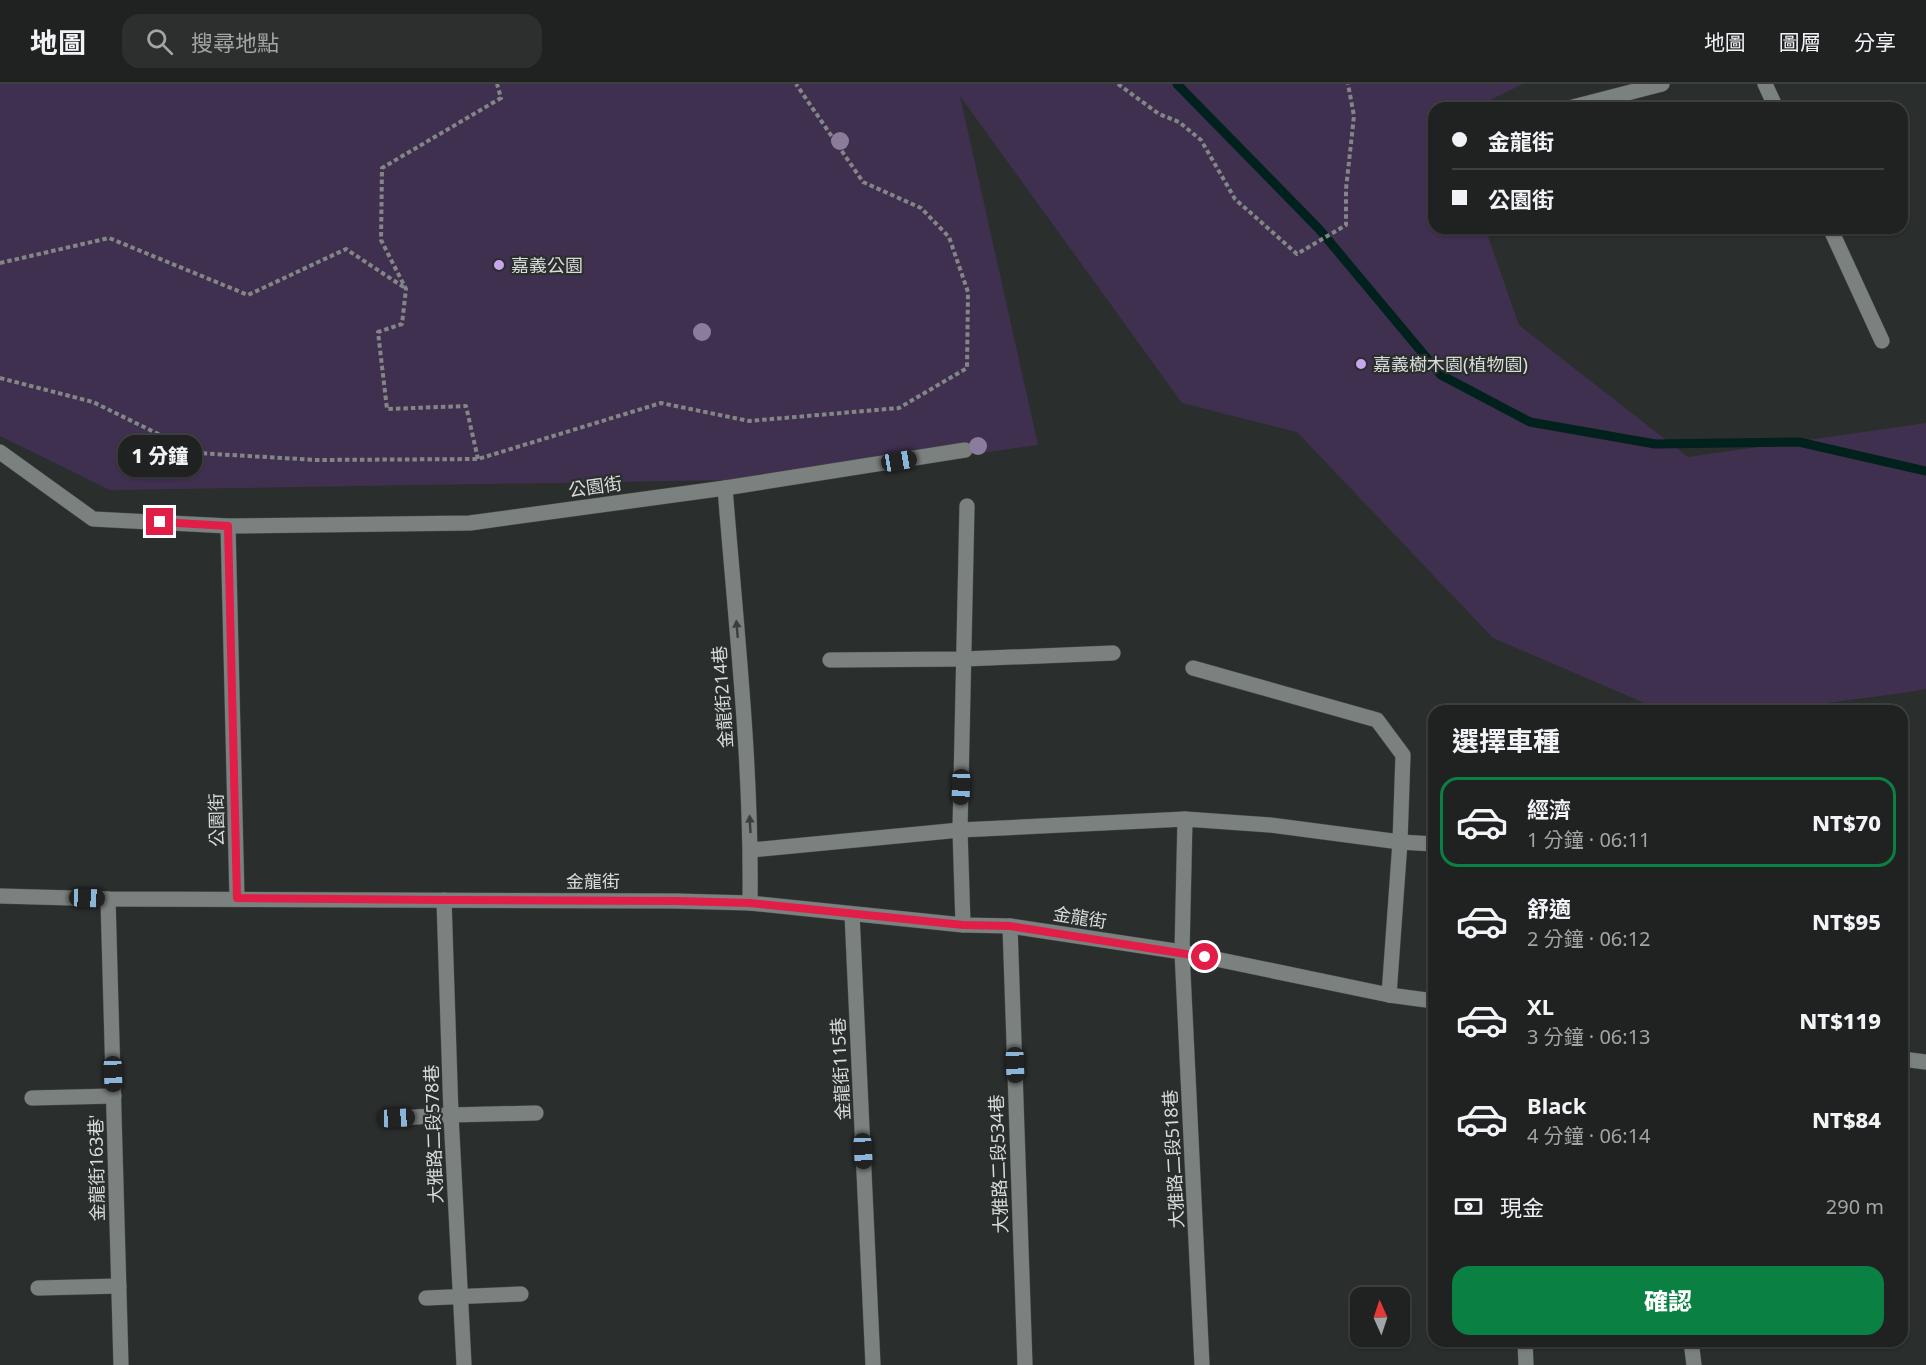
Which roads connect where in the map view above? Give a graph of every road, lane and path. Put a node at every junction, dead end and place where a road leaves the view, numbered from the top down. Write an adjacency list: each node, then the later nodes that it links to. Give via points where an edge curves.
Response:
1 (497, 84): 11 (path, via 501,98 382,168 381,240)
2 (796, 84): 16 (path, via 863,182 921,208 948,237 968,292 967,368 899,408 749,421 661,403)
3 (1118, 84): 4 (path, via 1201,140 1235,199 1297,254 1346,225 1354,116)
4 (1348, 84)
5 (1662, 84): 7 (street)
6 (1765, 84): 8 (street)
7 (1592, 102)
8 (1773, 102)
9 (1833, 234): 12 (street)
10 (0, 263): 11 (path, via 109,238 248,295 346,249)
11 (406, 289): 16 (path, via 402,324 378,332 387,409 466,406)
12 (1882, 341)
13 (0, 378): 16 (path, via 93,402 197,453 317,460)
14 (965, 450): 17 (street, 公園街)
15 (0, 453): 19 (street, 公園街, via 93,519)
16 (478, 459)
17 (725, 488): 19 (street, 公園街, via 470,523); 28 (street, 金龍街214巷, one-way to 17)
18 (967, 506): 21 (street)
19 (228, 526): 30 (street, 公園街)
20 (1113, 653): 21 (street)
21 (964, 658): 22 (street); 25 (street)
22 (830, 660)
23 (1193, 668): 26 (street, via 1377,720 1403,755)
24 (1185, 819): 25 (street); 26 (street, via 1270,825); 37 (street)
25 (960, 830): 28 (street); 35 (street)
26 (1400, 842): 27 (street); 38 (street)
27 (1428, 844)
28 (751, 850): 33 (street, 金龍街214巷)
29 (0, 896): 31 (street, 金龍街)
30 (237, 898): 31 (street, 金龍街); 32 (street, 金龍街)
31 (108, 899): 42 (street, 金龍街163巷')
32 (444, 900): 33 (street, 金龍街); 45 (street, 大雅路二段578巷)
33 (750, 903): 34 (street, 金龍街)
34 (852, 914): 35 (street, 金龍街); 56 (street, 金龍街115巷)
35 (963, 925): 36 (street, 金龍街)
36 (1010, 926): 37 (street, 金龍街); 57 (street, 大雅路二段534巷)
37 (1182, 952): 38 (street, 金龍街); 58 (street, 大雅路二段518巷)
38 (1389, 995): 39 (street, 金龍街)
39 (1428, 1000)
40 (1908, 1060): 41 (street)
41 (1926, 1062)
42 (114, 1096): 43 (street); 47 (street, 金龍街163巷')
43 (32, 1098)
44 (536, 1113): 45 (street)
45 (451, 1115): 46 (street); 50 (street, 大雅路二段578巷)
46 (397, 1118)
47 (119, 1286): 48 (street); 54 (street, 金龍街163巷')
48 (38, 1288)
49 (521, 1294): 50 (street)
50 (459, 1297): 51 (street); 55 (street, 大雅路二段578巷)
51 (426, 1298)
52 (1525, 1347): 59 (street)
53 (1692, 1347): 60 (street)
54 (122, 1365)
55 (464, 1365)
56 (873, 1365)
57 (1025, 1365)
58 (1202, 1365)
59 (1526, 1365)
60 (1694, 1365)

